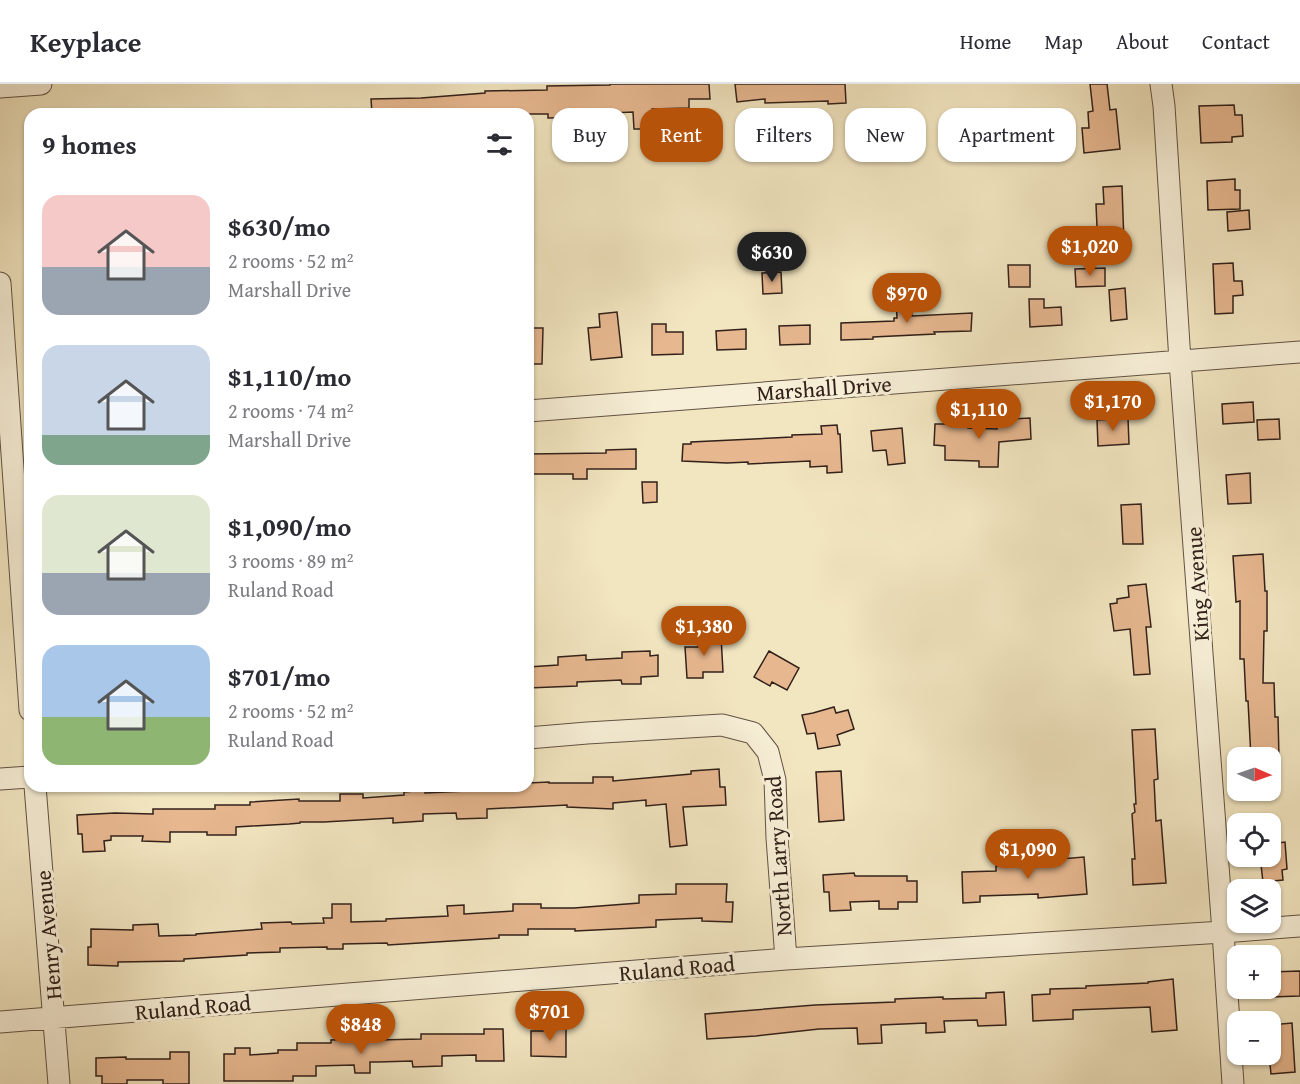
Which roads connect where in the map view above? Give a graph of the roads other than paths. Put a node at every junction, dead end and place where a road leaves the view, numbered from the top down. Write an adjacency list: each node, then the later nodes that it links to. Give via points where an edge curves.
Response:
1 (40, 84): 3 (street)
2 (1161, 84): 6 (street, King Avenue)
3 (0, 87)
4 (0, 283): 8 (street)
5 (1300, 352): 6 (street, Marshall Drive)
6 (1180, 361): 7 (street, Marshall Drive); 15 (street, King Avenue)
7 (534, 411)
8 (14, 449): 9 (street)
9 (24, 612)
10 (534, 737): 16 (street, North Larry Road, via 722,725 753,733 768,752 775,780)
11 (24, 777): 12 (street)
12 (0, 779)
13 (35, 792): 17 (street, Henry Avenue)
14 (1300, 926): 15 (street, Ruland Road)
15 (1223, 932): 16 (street, Ruland Road); 20 (street, King Avenue)
16 (786, 959): 17 (street, Ruland Road)
17 (54, 1018): 18 (street, Ruland Road); 19 (street, Henry Avenue)
18 (0, 1022)
19 (59, 1084)
20 (1233, 1084)

